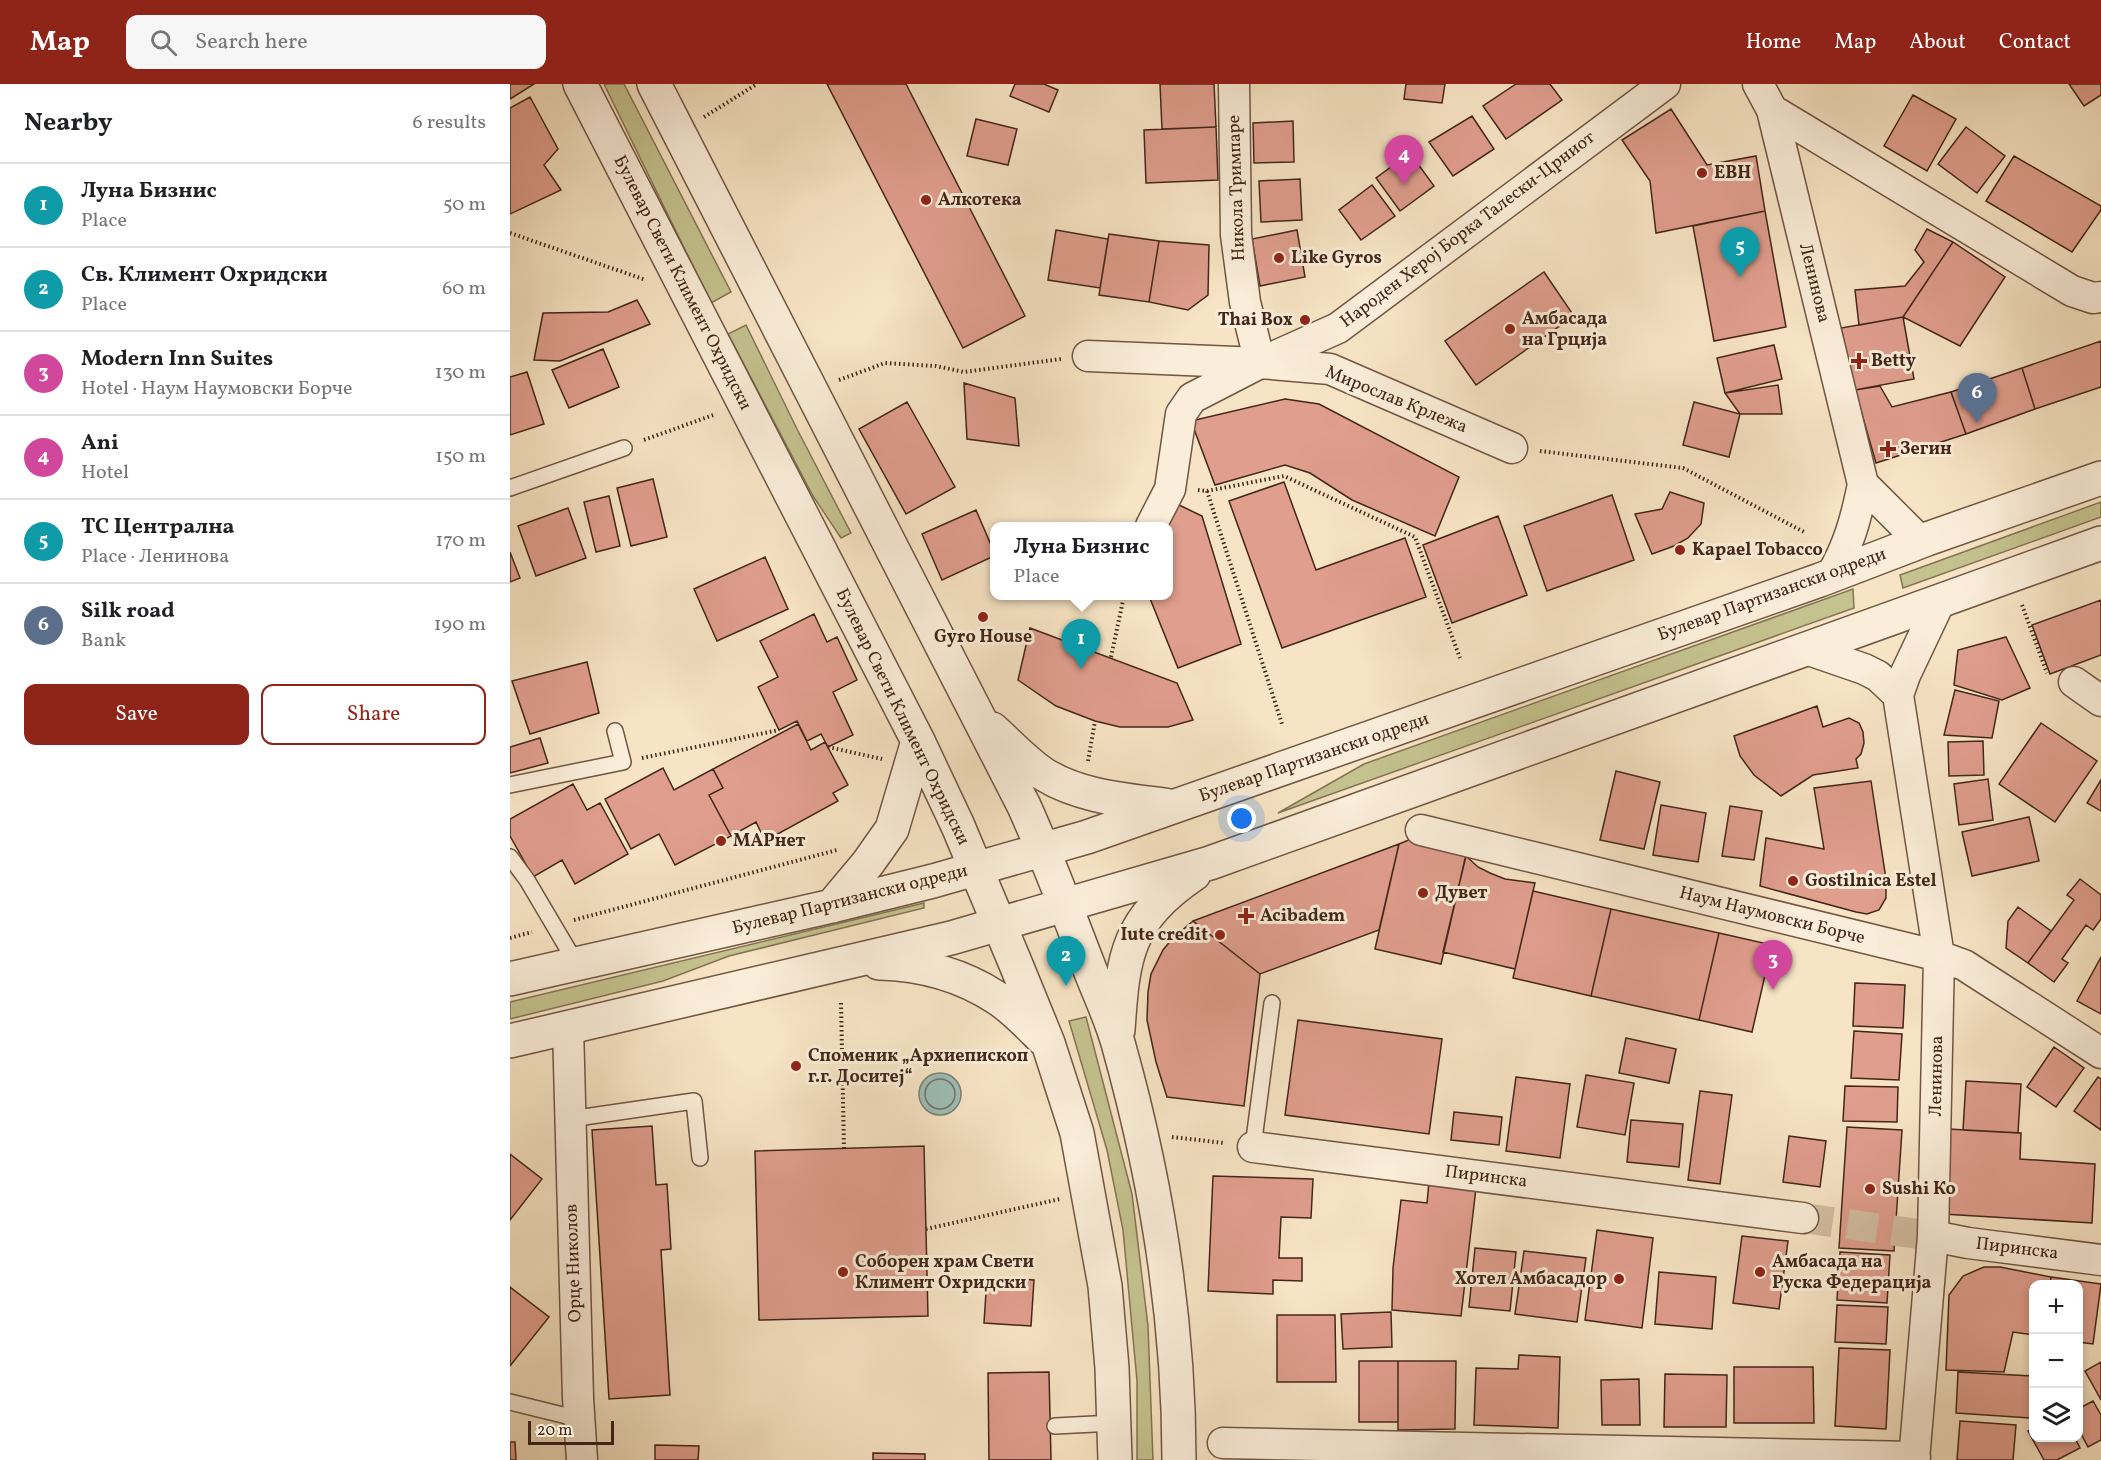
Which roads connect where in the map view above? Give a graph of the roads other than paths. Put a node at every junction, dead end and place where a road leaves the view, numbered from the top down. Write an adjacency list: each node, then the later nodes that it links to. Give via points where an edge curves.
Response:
1 (580, 84): 26 (street, Булевар Свети Климент Охридски)
2 (654, 84): 24 (street)
3 (1234, 84): 9 (street, Никола Тримпаре, via 1236,235 1245,302)
4 (1758, 84): 6 (street, Ленинова)
5 (1655, 86): 9 (street, Народен Херој Борка Талески-Црниот, via 1338,327)
6 (1772, 110): 7 (street, via 2072,291); 13 (street, Ленинова)
7 (2101, 297)
8 (1088, 356): 9 (street, Мирослав Крлежа)
9 (1260, 363): 11 (street, Мирослав Крлежа, via 1330,369); 15 (street, Народен Херој Борка Талески-Црниот, via 1192,398 1181,414 1170,489)
10 (624, 448): 14 (lane)
11 (1512, 448)
12 (2101, 478): 16 (street, Булевар Партизански одреди)
13 (1863, 484): 16 (street); 18 (street, Ленинова, via 1856,520)
14 (510, 488)
15 (1154, 522)
16 (1920, 542): 18 (street, Булевар Партизански одреди)
17 (2101, 543): 19 (street)
18 (1831, 576): 28 (street, Булевар Партизански одреди)
19 (1940, 601): 20 (street); 22 (street, Ленинова)
20 (1806, 649): 22 (street, via 1878,676); 32 (street)
21 (2074, 682): 23 (street)
22 (1898, 695): 37 (street, Ленинова)
23 (2101, 701)
24 (979, 717): 28 (street, via 1044,774 1078,790); 30 (street)
25 (615, 731): 27 (lane, via 623,762)
26 (918, 741): 33 (street, Булевар Свети Климент Охридски); 35 (street, via 892,829)
27 (510, 785)
28 (1175, 807): 30 (street, Булевар Партизански одреди)
29 (1421, 830): 37 (street, Наум Наумовски Борче)
30 (1044, 850): 33 (street, Булевар Партизански одреди); 34 (street)
31 (510, 858): 39 (lane)
32 (1210, 863): 34 (street); 43 (street, via 1160,901 1136,932 1121,980)
33 (976, 869): 35 (street, Булевар Партизански одреди); 36 (street, Булевар Свети Климент Охридски)
34 (1065, 905): 36 (street); 43 (street)
35 (832, 906): 39 (street, Булевар Партизански одреди)
36 (999, 924): 38 (street); 45 (street, Булевар Свети Климент Охридски)
37 (1939, 956): 46 (street, Наум Наумовски Борче, via 1964,965); 51 (street, Ленинова)
38 (853, 962): 42 (street); 45 (street, via 905,963 964,980 998,998)
39 (576, 963): 40 (street, Булевар Партизански одреди)
40 (510, 979)
41 (1272, 1003): 48 (lane)
42 (568, 1027): 44 (street); 47 (street, Орце Николов)
43 (1118, 1040): 61 (street, via 1142,1140 1164,1260 1174,1340)
44 (510, 1041)
45 (1047, 1043): 55 (street, Булевар Свети Климент Охридски, via 1077,1133 1090,1196 1105,1286)
46 (2101, 1053)
47 (570, 1119): 49 (lane, via 694,1101); 54 (street, Орце Николов)
48 (1253, 1147): 50 (street, Пиринска)
49 (700, 1158)
50 (1803, 1218)
51 (1933, 1236): 52 (street, Пиринска); 58 (street, Ленинова)
52 (2101, 1260)
53 (510, 1402): 54 (lane)
54 (579, 1419): 59 (street, Орце Николов)
55 (1114, 1423): 56 (lane); 60 (street, Булевар Свети Климент Охридски)
56 (1055, 1426)
57 (1223, 1443): 58 (street)
58 (1914, 1458)
59 (582, 1460)
60 (1115, 1460)
61 (1179, 1460)

